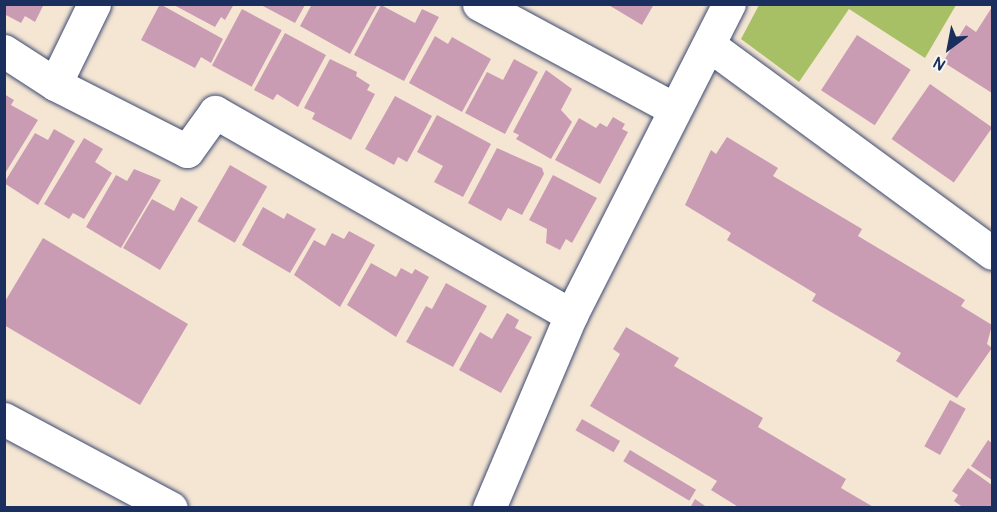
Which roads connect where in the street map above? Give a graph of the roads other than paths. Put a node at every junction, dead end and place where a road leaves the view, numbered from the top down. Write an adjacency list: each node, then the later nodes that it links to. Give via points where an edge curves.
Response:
1 (94, 4): 6 (street)
2 (479, 4): 7 (street)
3 (729, 4): 4 (street)
4 (709, 45): 7 (street); 8 (street)
5 (4, 51): 6 (street)
6 (55, 84): 9 (street, via 187,151 215,112)
7 (674, 109): 9 (street)
8 (988, 240)
9 (571, 315): 12 (street)
10 (4, 420): 11 (street)
11 (171, 507)
12 (489, 507)

